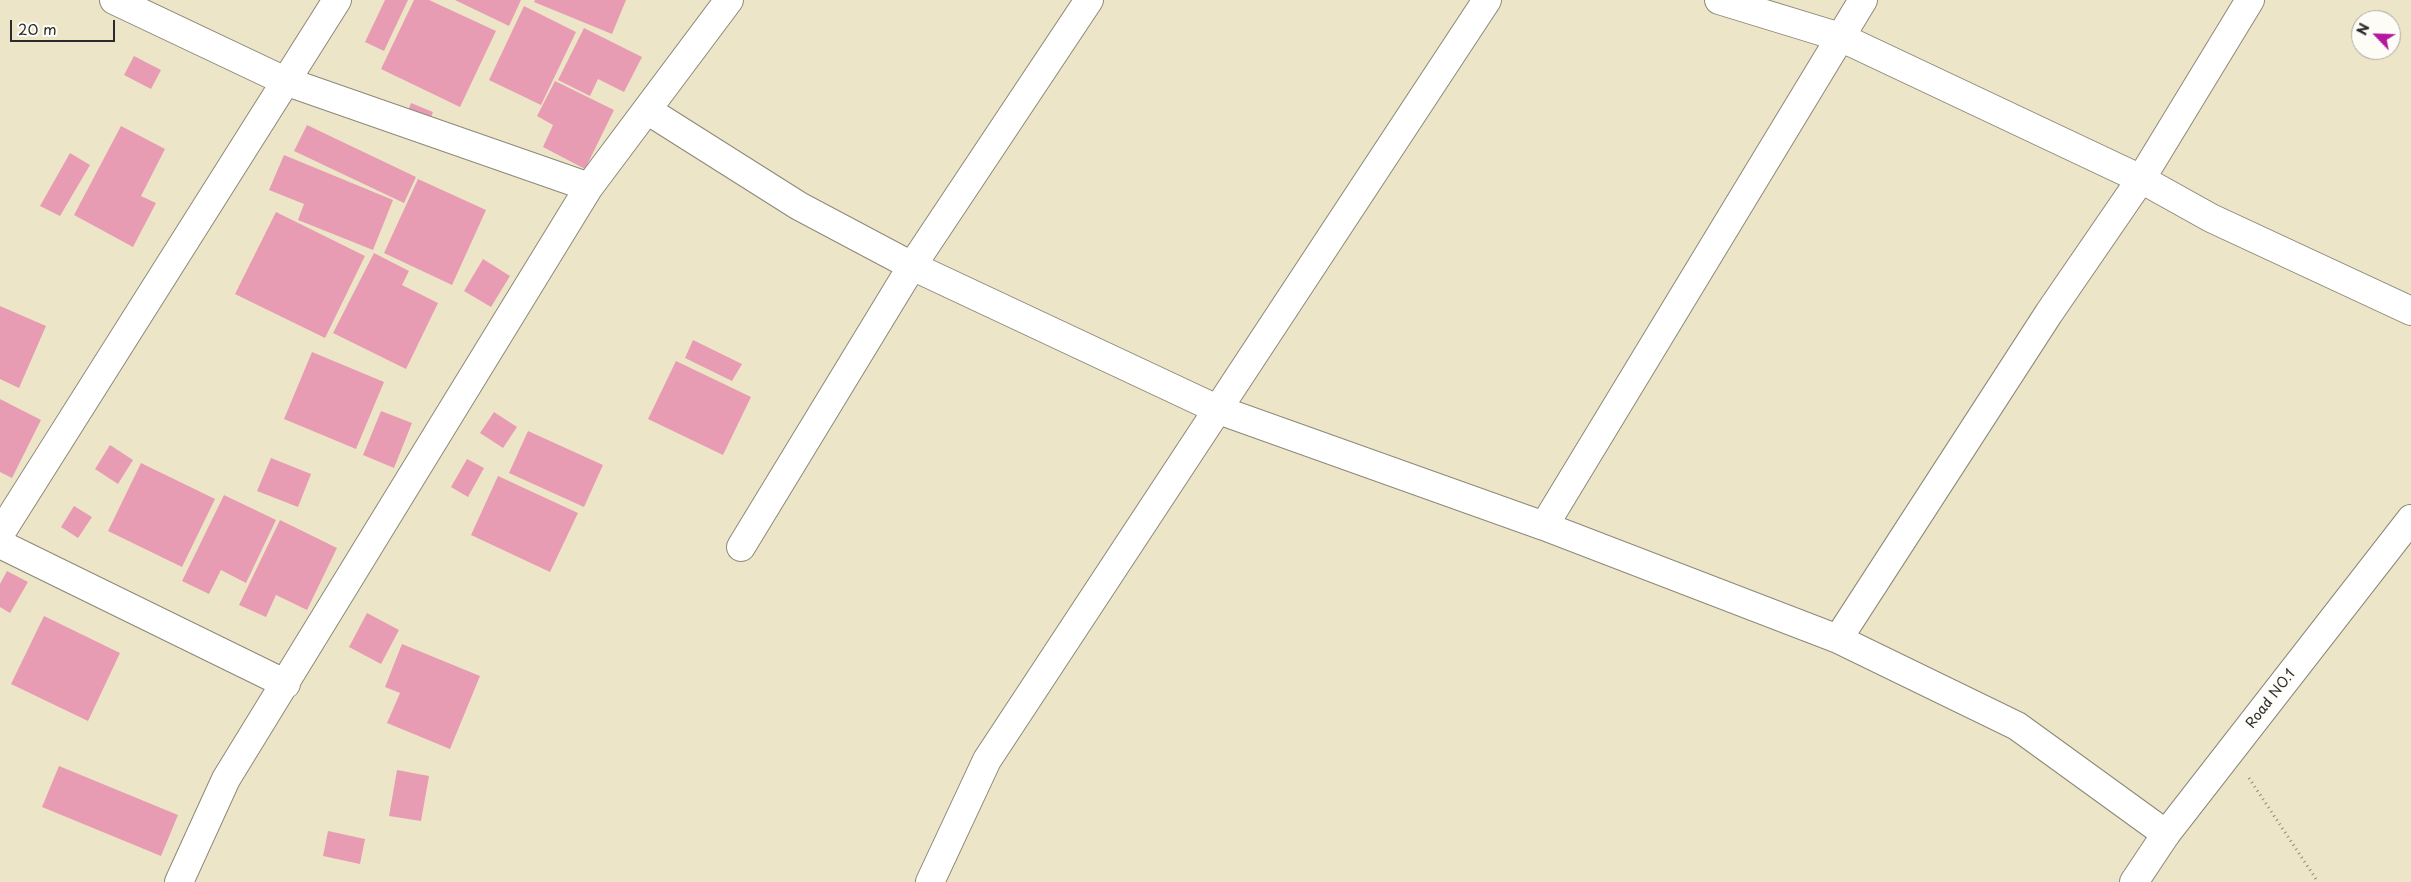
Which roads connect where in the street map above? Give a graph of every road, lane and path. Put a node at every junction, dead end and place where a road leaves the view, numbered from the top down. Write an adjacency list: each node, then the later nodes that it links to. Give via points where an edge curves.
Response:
1 (114, 0): 10 (main road)
2 (337, 0): 10 (main road)
3 (729, 0): 11 (main road)
4 (1089, 0): 14 (main road)
5 (1487, 0): 16 (main road)
6 (1719, 0): 9 (main road)
7 (1863, 0): 9 (main road)
8 (2250, 0): 12 (main road)
9 (1840, 37): 12 (main road); 18 (main road)
10 (285, 81): 13 (main road); 19 (main road)
11 (647, 110): 13 (main road); 14 (main road, via 799,206)
12 (2141, 179): 15 (main road, via 2211,218); 22 (main road, via 2049,313)
13 (589, 187): 23 (main road)
14 (912, 266): 16 (main road); 21 (main road)
15 (2411, 311)
16 (1219, 410): 18 (main road); 27 (main road, via 987,760)
17 (2411, 519): 24 (main road, Road NO.1)
18 (1544, 526): 22 (main road)
19 (0, 534)
20 (0, 544): 23 (main road)
21 (741, 547)
22 (1838, 639): 25 (main road, via 2017,726)
23 (286, 684): 26 (main road, via 226,779)
24 (2230, 751): 25 (main road, Road NO.1); 29 (path)
25 (2166, 834): 28 (main road, Road NO.1)
26 (179, 882)
27 (930, 882)
28 (2134, 882)
29 (2318, 882)

